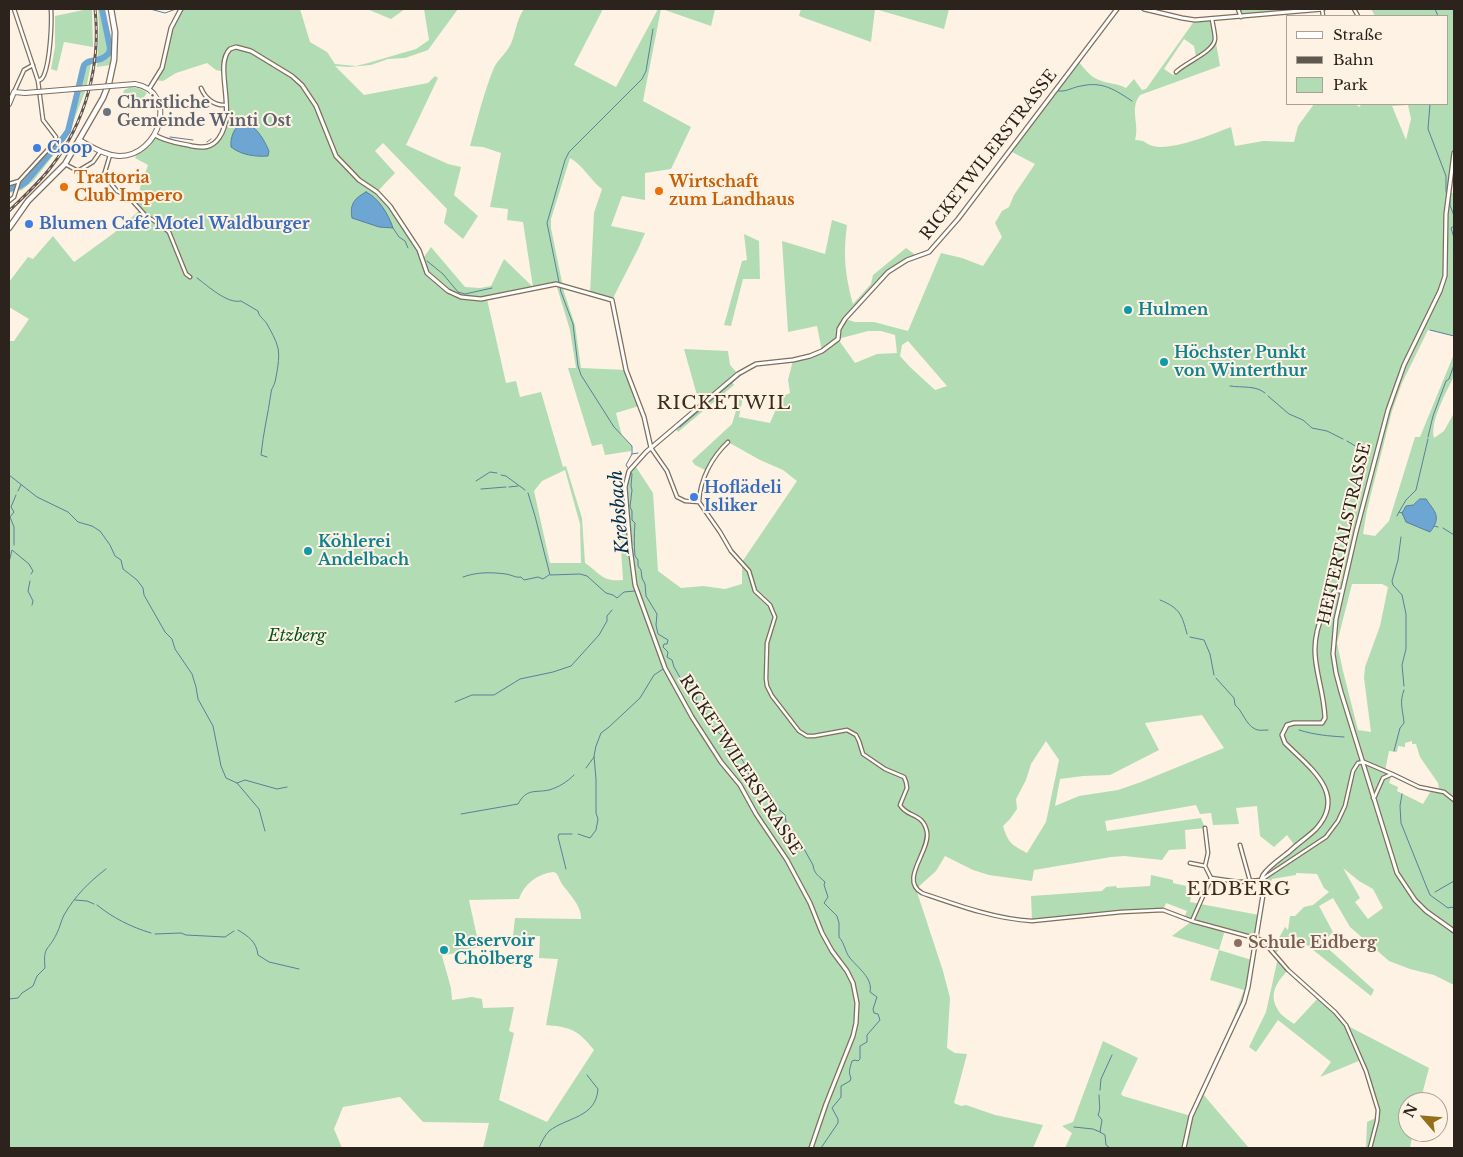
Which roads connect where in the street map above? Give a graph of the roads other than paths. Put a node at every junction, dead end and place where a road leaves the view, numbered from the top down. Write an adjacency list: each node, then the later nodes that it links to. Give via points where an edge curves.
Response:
1 (14, 9): 11 (street)
2 (51, 9): 13 (street, via 48,56 44,76)
3 (111, 9): 20 (main road, via 115,40 111,76 103,98)
4 (181, 9): 15 (street, via 171,28 162,68)
5 (1117, 9): 31 (street, RICKETWILERSTRASSE, via 958,219 928,252 888,272 845,319 838,339 810,356 746,368)
6 (1144, 9): 10 (street, via 1182,18)
7 (1238, 9): 9 (street)
8 (1322, 9): 9 (street)
9 (1241, 17): 10 (street)
10 (1212, 19): 12 (street, via 1213,46)
11 (33, 65): 13 (street); 16 (street, via 24,70)
12 (1176, 72)
13 (38, 80): 25 (street, via 43,117 56,140)
14 (201, 88): 18 (street, via 204,97 222,106)
15 (149, 89): 16 (main road, bridge, via 135,84); 19 (main road, via 160,109)
16 (14, 92): 17 (main road)
17 (9, 104)
18 (227, 105): 19 (street, via 225,127 212,145 205,147 172,142); 31 (street, via 224,59 230,49 236,47 251,51 292,76 310,94 336,156 390,206 419,250 432,278 456,296 481,299 556,284 612,300 626,370 644,417)
19 (155, 135): 23 (main road, via 139,150 120,156)
20 (79, 140): 21 (main road); 24 (main road)
21 (100, 152): 23 (main road); 24 (street, via 93,162 78,172)
22 (1454, 153): 33 (street, HEITERTALSTRASSE, via 1446,214 1445,276 1390,402)
23 (110, 155): 29 (street, via 104,174 117,191 128,196 169,232)
24 (65, 164): 28 (main road, via 28,201)
25 (18, 183): 26 (street); 27 (street)
26 (9, 184)
27 (9, 202)
28 (9, 228)
29 (190, 277)
30 (728, 442): 32 (street, via 707,471 700,487)
31 (651, 448): 32 (street, via 667,471 677,496); 48 (street, RICKETWILERSTRASSE, via 629,471 625,495 635,586 665,668 692,718 740,785 787,860 828,945 853,983 857,1003 853,1036)
32 (699, 502): 45 (street, via 731,551 749,571 755,591 772,610 774,617 767,643 766,679 772,696 807,736 847,730 856,735 863,754 904,777 907,788 900,805 923,821 926,830 927,841 913,876 916,889 970,908 1032,922 1153,910 1170,912)
33 (1342, 592): 34 (street, HEITERTALSTRASSE, via 1333,654); 44 (street, via 1335,591 1330,596 1315,641 1314,655 1325,718 1322,723 1287,725 1282,736 1325,784 1327,809 1315,830 1265,872)
34 (1362, 762): 35 (street); 36 (street, HEITERTALSTRASSE); 44 (street, via 1354,767 1345,806 1331,832)
35 (1392, 774): 36 (street, via 1383,778); 37 (street, via 1419,787 1438,790)
36 (1373, 798): 46 (street, HEITERTALSTRASSE, via 1401,882 1420,906)
37 (1454, 800)
38 (1205, 828): 41 (street, via 1208,853)
39 (1240, 845): 43 (street)
40 (1190, 863): 41 (street)
41 (1205, 866): 42 (street)
42 (1211, 878): 43 (street, via 1239,882); 45 (street)
43 (1250, 880): 44 (street)
44 (1261, 880): 47 (street)
45 (1192, 921): 47 (street)
46 (1454, 931)
47 (1256, 937): 49 (street, via 1244,1002 1191,1116); 50 (street, via 1346,1025 1366,1071 1378,1110)
48 (811, 1148)
49 (1184, 1148)
50 (1370, 1148)

